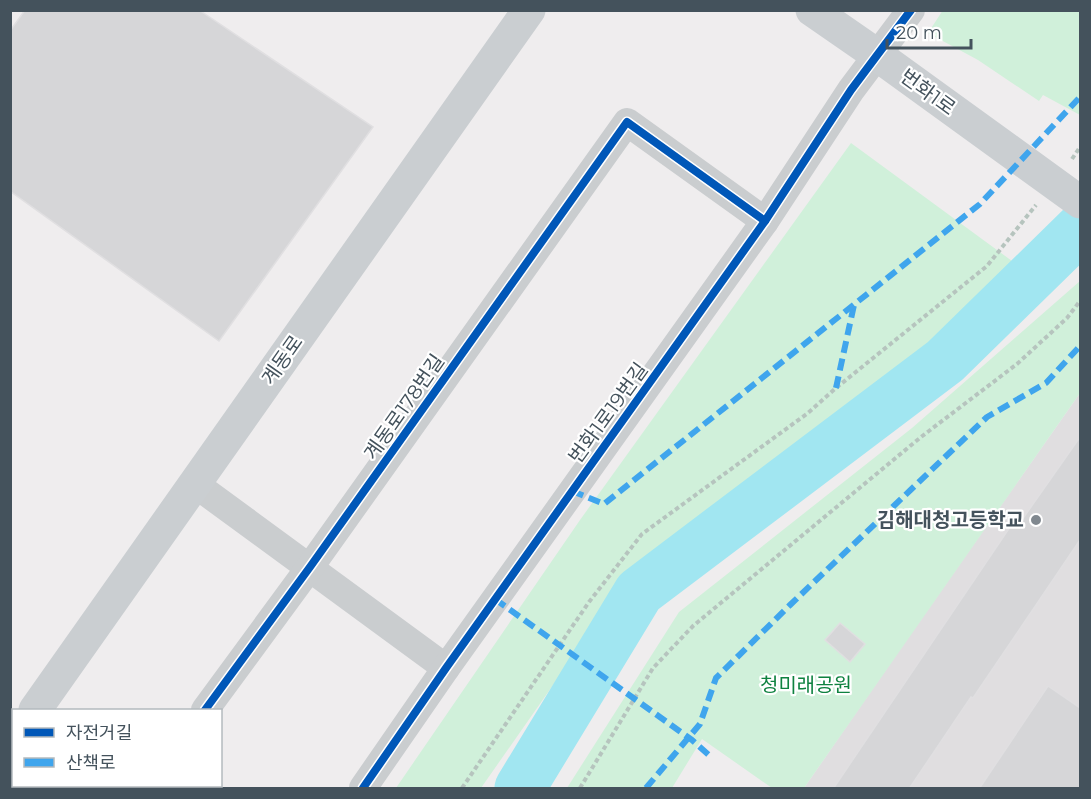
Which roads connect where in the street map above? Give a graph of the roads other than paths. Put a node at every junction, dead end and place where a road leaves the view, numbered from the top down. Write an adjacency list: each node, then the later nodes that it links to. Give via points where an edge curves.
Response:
1 (529, 10): 7 (street, 계동로)
2 (812, 10): 4 (street, 번화1로)
3 (911, 10): 4 (street, 번화1로19번길)
4 (878, 55): 5 (street, 번화1로); 6 (street, 번화1로19번길)
5 (1080, 202)
6 (765, 221): 8 (street, 계동로178번길, via 627,122); 9 (street, 번화1로19번길)
7 (195, 483): 8 (street); 10 (street, 계동로)
8 (310, 567): 9 (street); 11 (street, 계동로178번길)
9 (446, 668): 12 (street, 번화1로19번길)
10 (36, 709)
11 (206, 709)
12 (363, 789)

